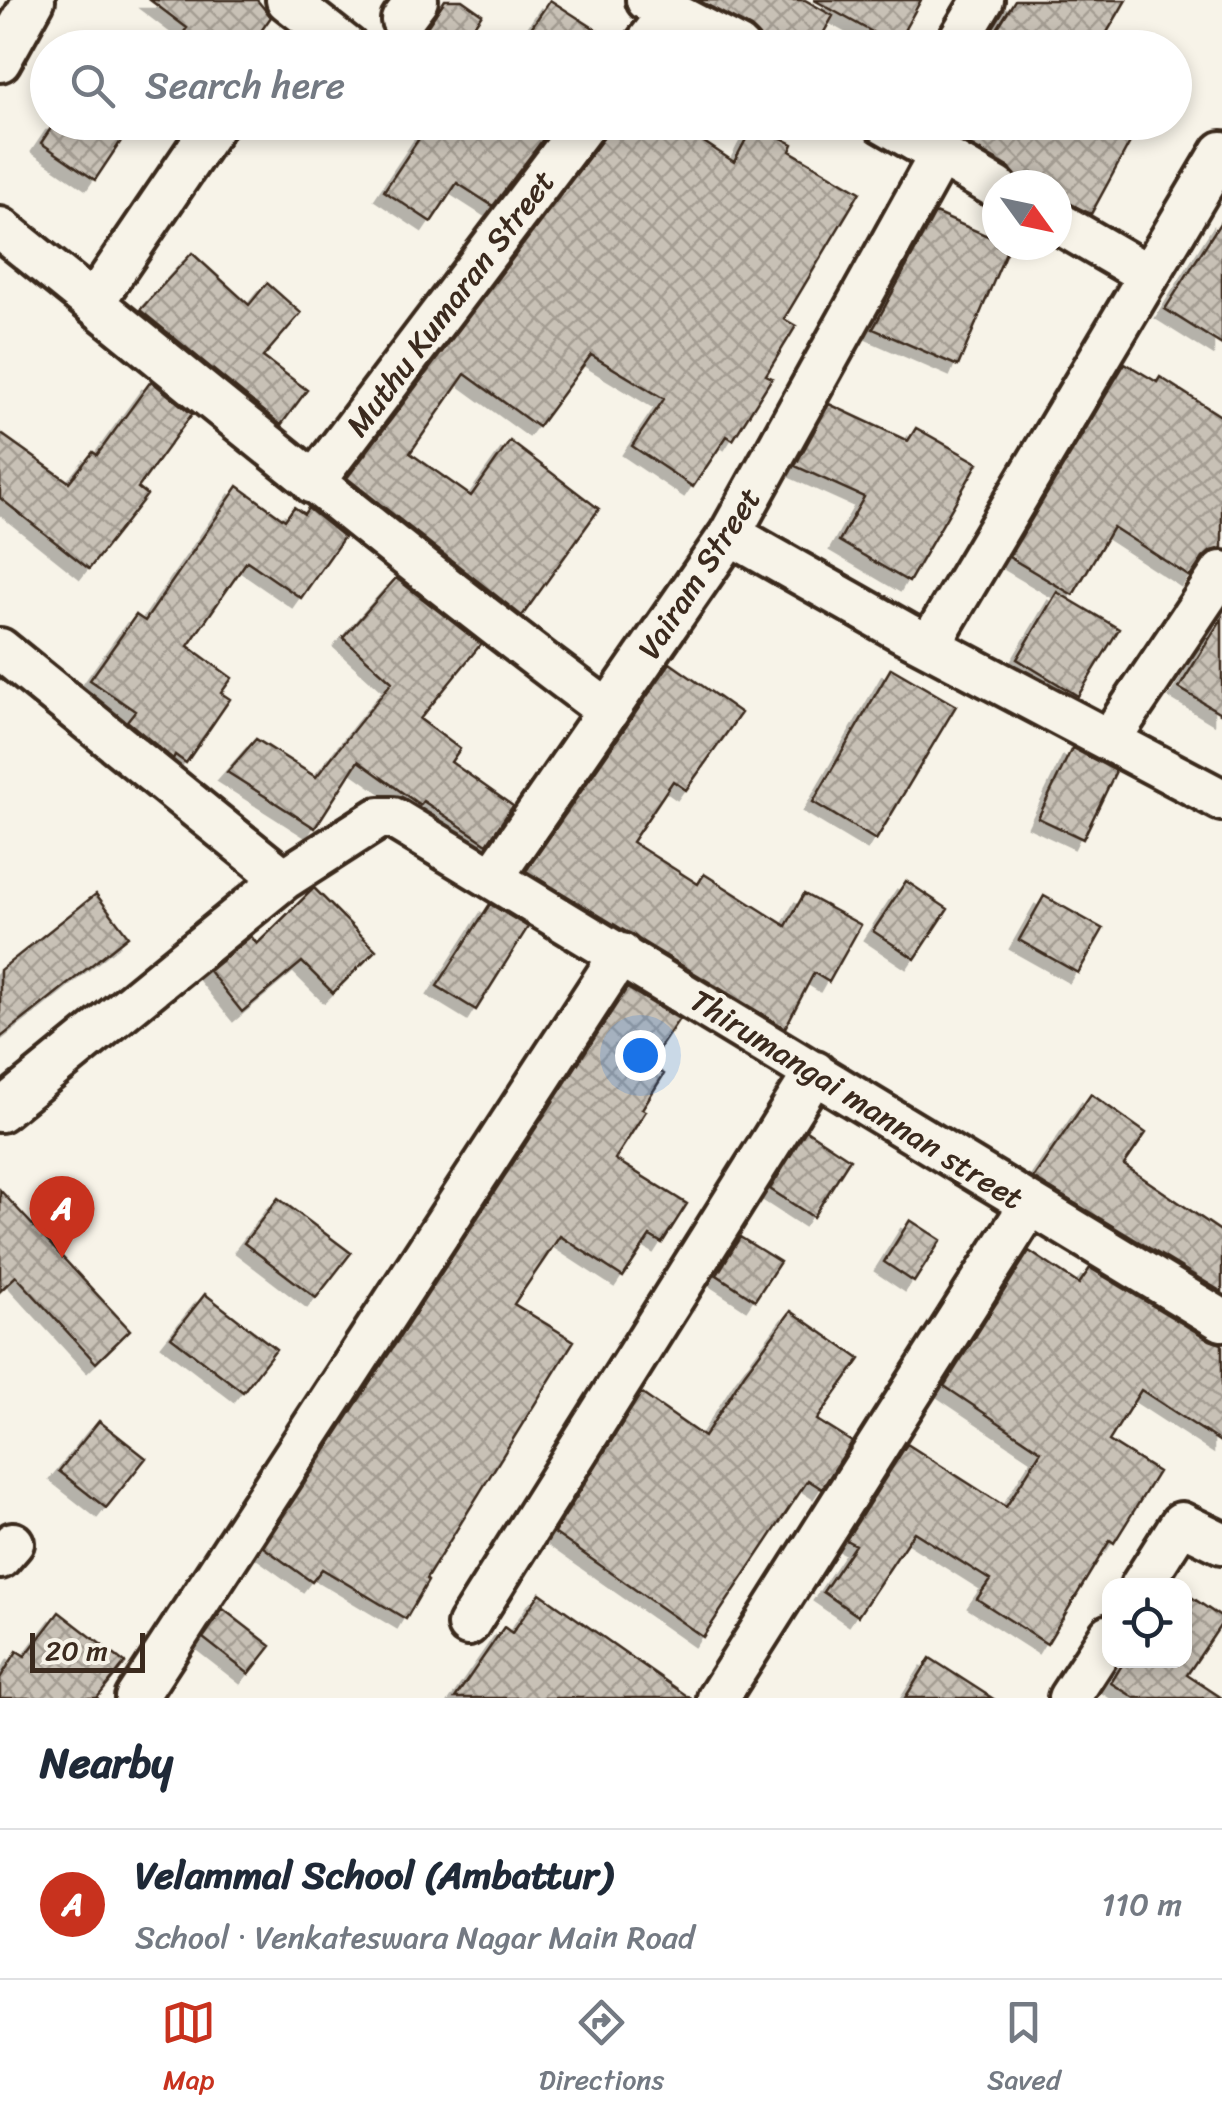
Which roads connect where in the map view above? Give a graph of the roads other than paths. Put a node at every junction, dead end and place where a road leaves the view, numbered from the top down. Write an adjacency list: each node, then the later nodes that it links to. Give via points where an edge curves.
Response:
1 (34, 0): 9 (street)
2 (287, 0): 5 (street)
3 (983, 0): 8 (street)
4 (658, 6): 6 (street); 7 (street)
5 (325, 30)
6 (649, 30)
7 (704, 30)
8 (965, 30)
9 (0, 62)
10 (204, 140): 19 (street)
11 (572, 140): 20 (street, Muthu Kumaran Street)
12 (910, 140): 21 (street, Vairam Street)
13 (922, 140): 14 (street)
14 (982, 178)
15 (1215, 179): 18 (street)
16 (0, 228): 19 (street)
17 (1072, 231): 18 (street)
18 (1148, 275): 23 (street)
19 (93, 303): 20 (street)
20 (313, 483): 25 (street)
21 (730, 534): 23 (street); 25 (street, Vairam Street)
22 (1222, 572): 26 (street)
23 (930, 644): 26 (street)
24 (0, 649): 29 (street)
25 (608, 711): 28 (street, Vairam Street)
26 (1109, 740): 27 (street)
27 (1222, 800)
28 (493, 876): 29 (street, via 393,818 379,818); 30 (street, Thirumangai mannan street)
29 (284, 880): 32 (street)
30 (621, 954): 31 (street, Thirumangai mannan street); 39 (street)
31 (815, 1072): 33 (street, Thirumangai mannan street); 37 (street)
32 (0, 1112)
33 (1030, 1206): 34 (street, Thirumangai mannan street); 40 (street)
34 (1222, 1320)
35 (1222, 1543): 36 (street, via 1181,1523)
36 (1146, 1578)
37 (468, 1624)
38 (1102, 1647): 41 (street)
39 (136, 1698)
40 (718, 1698)
41 (1069, 1698)

